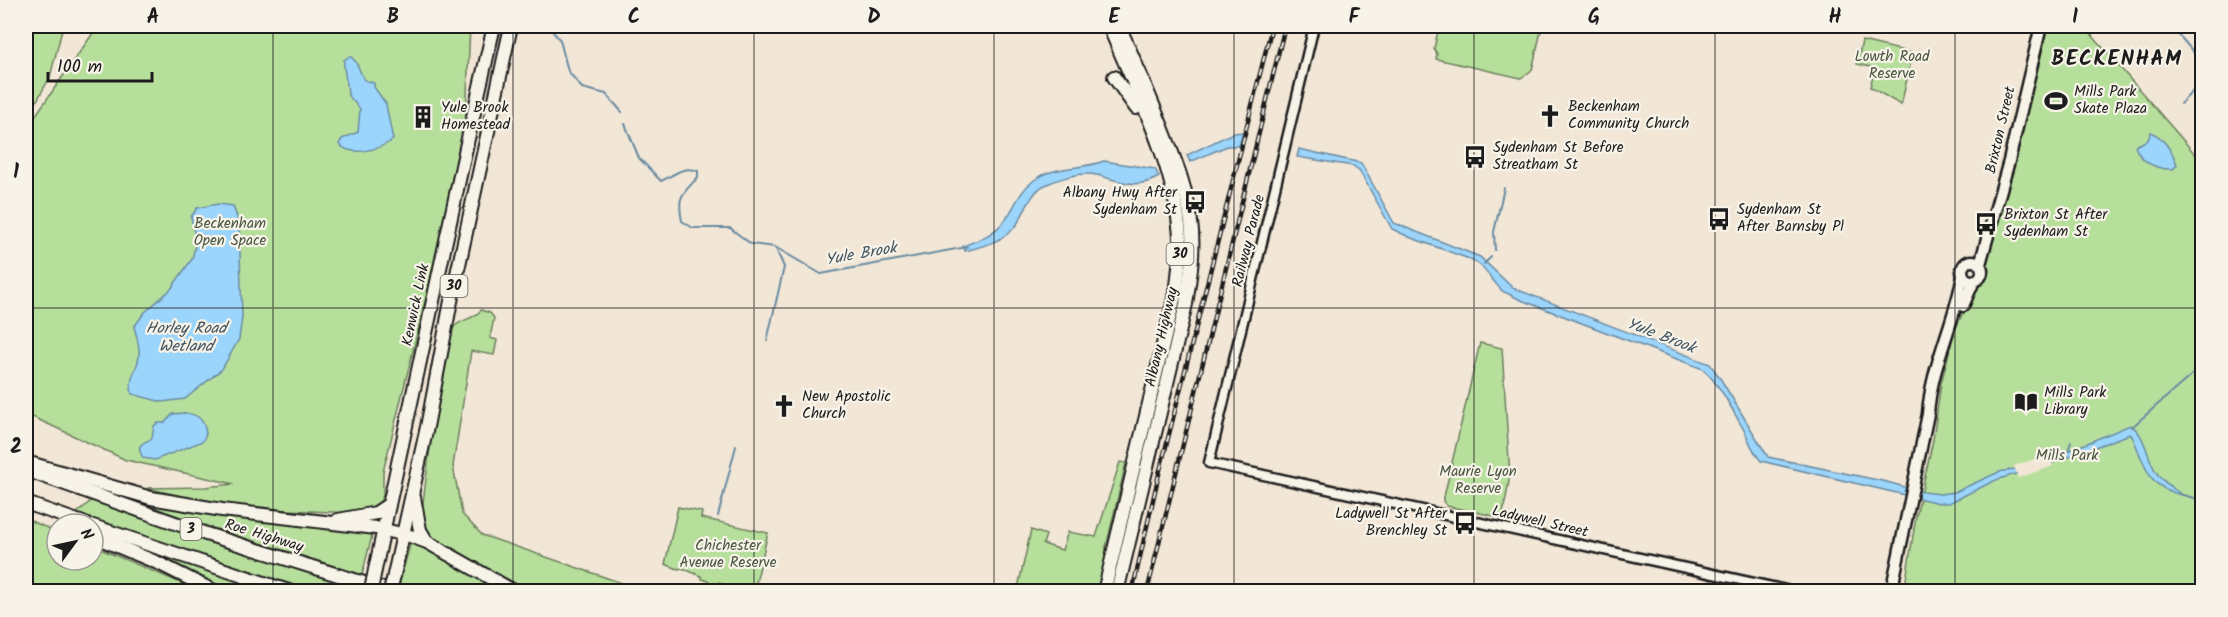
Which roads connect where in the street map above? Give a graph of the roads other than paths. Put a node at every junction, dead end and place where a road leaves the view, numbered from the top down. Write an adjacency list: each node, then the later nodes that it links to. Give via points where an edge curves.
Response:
1 (494, 26): 20 (highway, Kenwick Link / 30)
2 (511, 26): 18 (highway, 30)
3 (1109, 26): 8 (highway, Albany Highway / 30)
4 (1119, 26): 37 (highway, Albany Highway / 30, via 1182,179 1192,253 1184,313)
5 (1314, 26): 16 (street, Railway Parade)
6 (2041, 26): 9 (main road, Brixton Street)
7 (1114, 77): 8 (highway)
8 (1159, 147): 36 (highway, Albany Highway / 30, via 1180,227 1177,286)
9 (1986, 240): 10 (main road, Brixton Street); 11 (main road, Brixton Street)
10 (1968, 261): 11 (main road); 12 (main road, Brixton Street)
11 (1980, 264): 13 (main road, Brixton Street, via 1982,276)
12 (1963, 275): 13 (main road); 14 (main road, Brixton Street, via 1936,368)
13 (1974, 281): 14 (main road, Brixton Street, via 1950,337)
14 (1928, 414): 30 (main road, Brixton Street)
15 (26, 462): 24 (highway, via 151,498)
16 (1209, 463): 38 (street, Ladywell Street)
17 (26, 470): 34 (highway, Roe Highway / 3, via 206,534)
18 (412, 493): 27 (highway, 30); 29 (highway, via 420,530)
19 (26, 503): 22 (highway)
20 (388, 505): 24 (highway, via 376,513); 25 (highway, Kenwick Link / 30)
21 (26, 509): 23 (highway)
22 (52, 512)
23 (45, 516)
24 (331, 523): 25 (highway)
25 (384, 529): 27 (highway); 33 (highway, Kenwick Link / 30, bridge)
26 (105, 530): 32 (highway, 3)
27 (403, 534): 29 (highway); 34 (highway, 30, bridge)
28 (105, 541): 31 (highway)
29 (427, 542): 35 (highway)
30 (1894, 578): 39 (main road, Brixton Street); 40 (main road, Brixton Street)
31 (216, 591)
32 (291, 591)
33 (370, 591)
34 (392, 591)
35 (515, 591)
36 (1104, 591)
37 (1117, 591)
38 (1795, 591)
39 (1888, 591)
40 (1895, 591)

